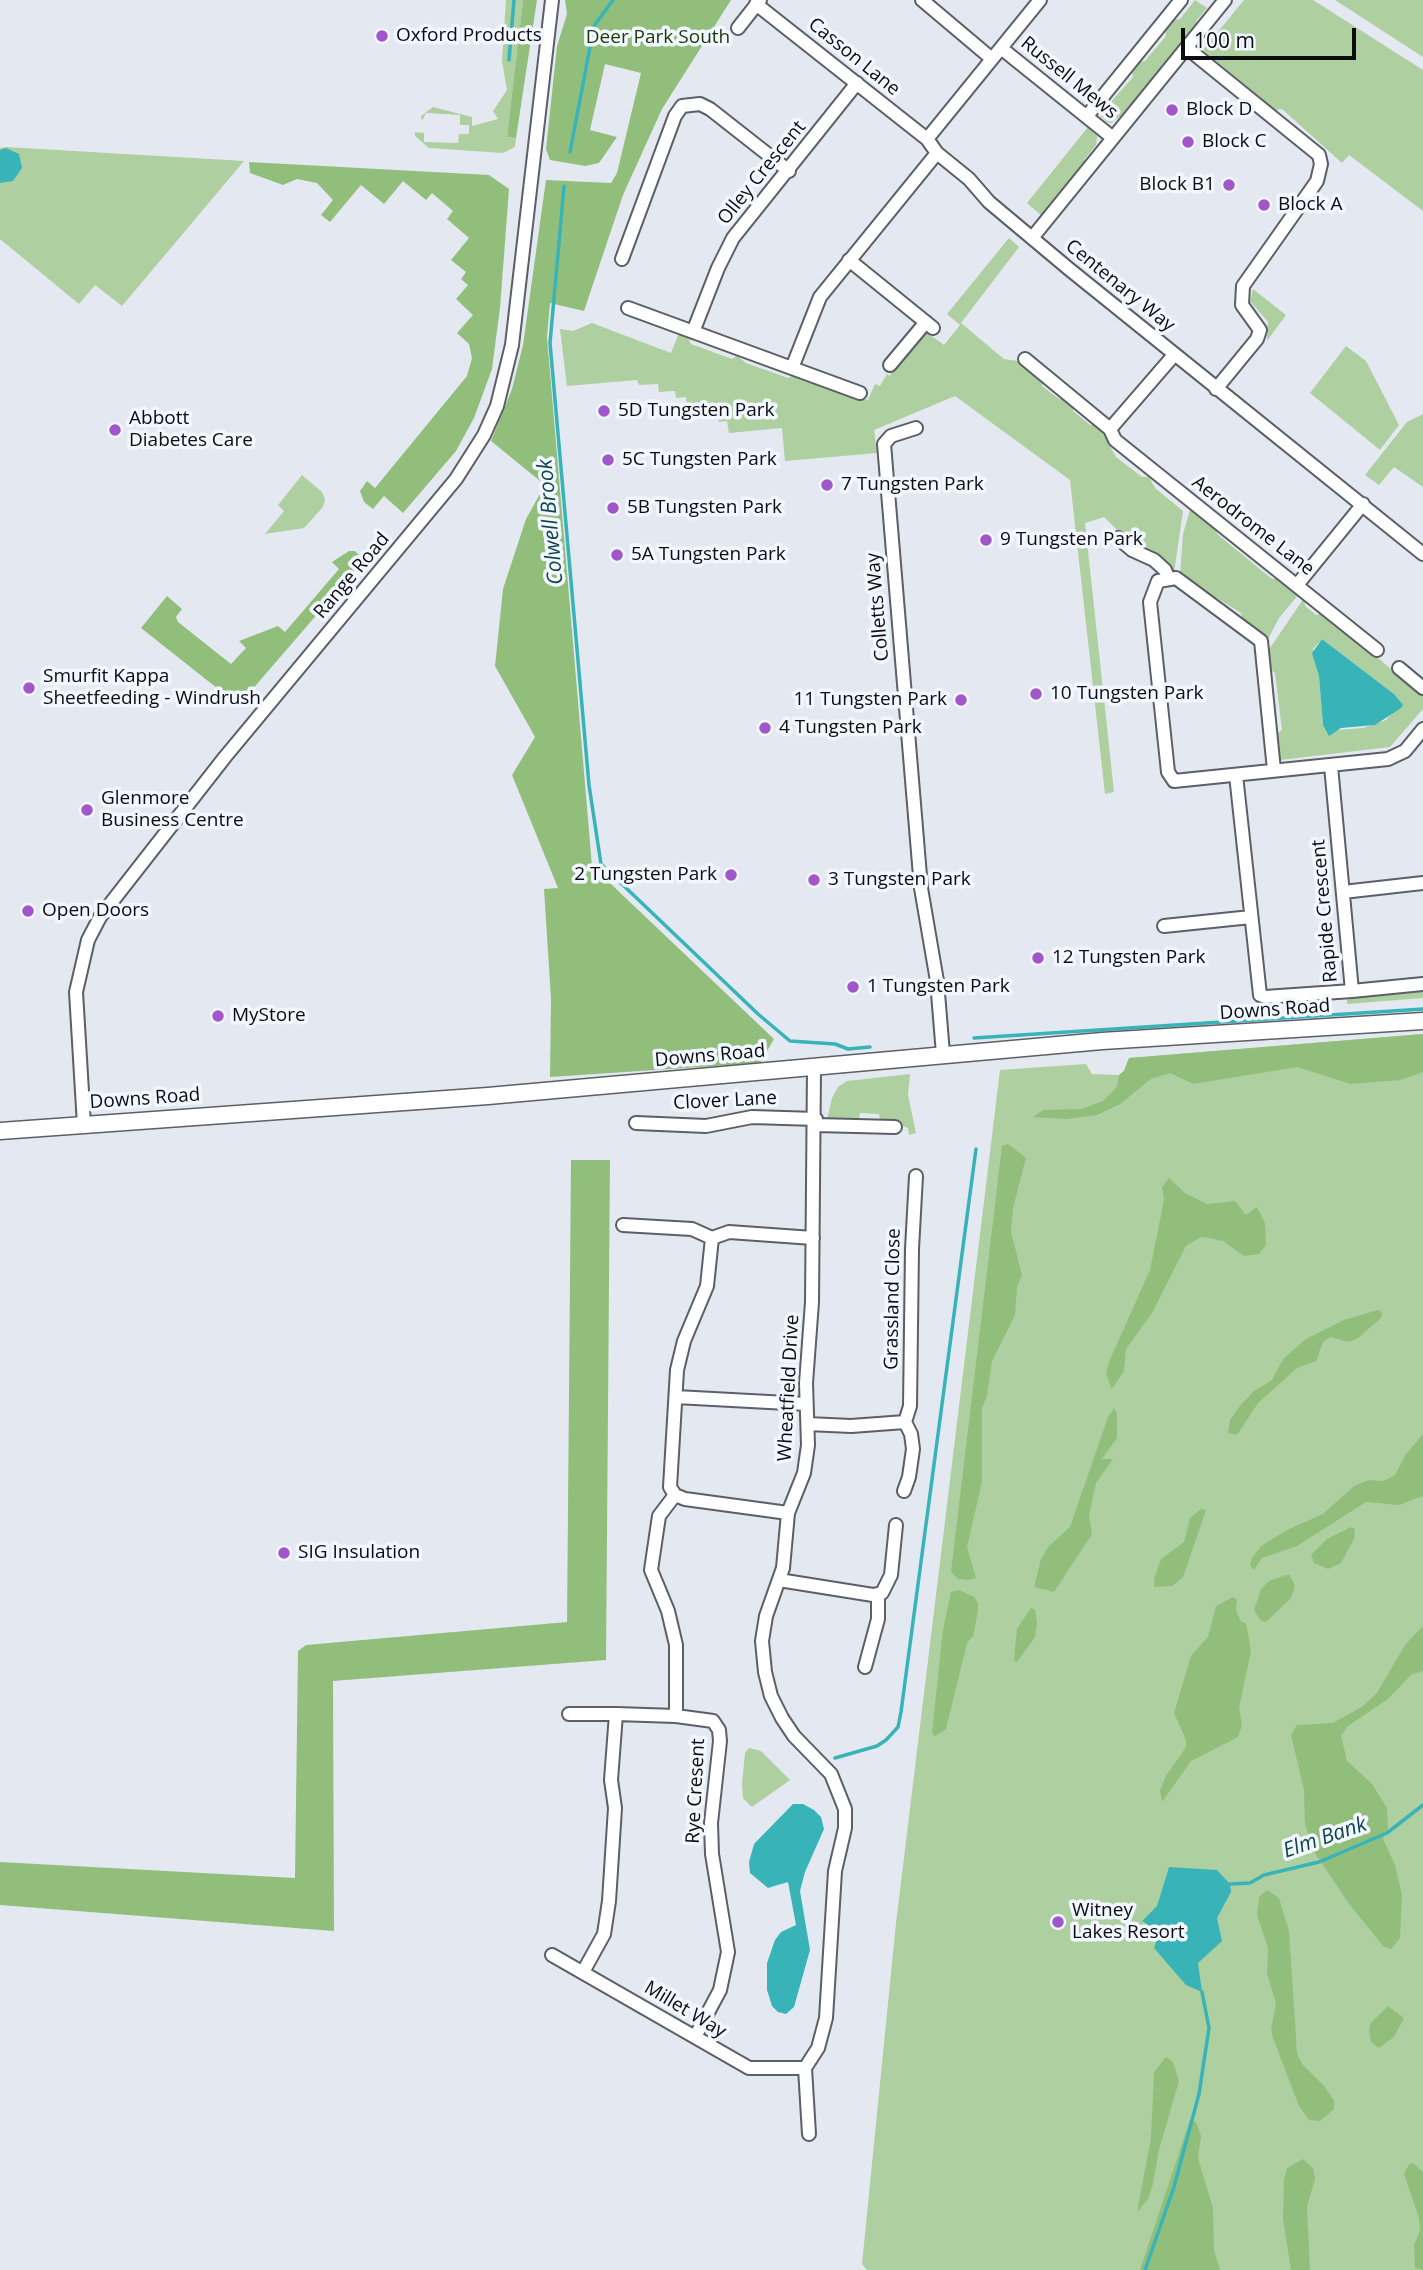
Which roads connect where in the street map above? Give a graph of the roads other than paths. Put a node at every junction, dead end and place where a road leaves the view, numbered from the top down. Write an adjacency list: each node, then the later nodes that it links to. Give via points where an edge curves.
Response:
1 (552, 0): 53 (street, Range Road, via 512,345 484,435 456,479 225,757 100,917 88,940 76,992)
2 (922, 0): 10 (street)
3 (1040, 0): 8 (street)
4 (1181, 0): 12 (street)
5 (1225, 0): 9 (street)
6 (758, 2): 7 (street, Casson Lane); 11 (street, Casson Lane)
7 (738, 28)
8 (1001, 48): 10 (street); 12 (street, Russell Mews)
9 (1186, 48): 13 (street); 26 (street, via 1319,155 1321,164 1317,181 1243,286 1242,305 1260,330)
10 (992, 59): 14 (street)
11 (857, 83): 14 (street, Casson Lane); 16 (street, Olley Crescent)
12 (1087, 116): 13 (street, Russell Mews)
13 (1113, 138): 17 (street)
14 (927, 139): 15 (street, Casson Lane)
15 (937, 153): 17 (street, Centenary Way); 19 (street)
16 (789, 170): 18 (street, via 710,109 701,104 682,107); 21 (street, Olley Crescent, via 733,238)
17 (1032, 239): 22 (street, Centenary Way)
18 (622, 259)
19 (849, 260): 24 (street, via 930,325); 25 (street, via 816,303)
20 (628, 308): 21 (street)
21 (693, 332): 25 (street)
22 (1174, 355): 26 (street, Centenary Way); 29 (street)
23 (1025, 359): 29 (street, Aerodrome Lane)
24 (890, 365)
25 (792, 369): 27 (street)
26 (1216, 389): 30 (street, Centenary Way)
27 (860, 393)
28 (916, 428): 49 (street, Colletts Way, via 891,436 884,444 921,888 937,981)
29 (1110, 429): 34 (street, Aerodrome Lane, via 1115,440)
30 (1363, 504): 32 (street, Centenary Way); 34 (street)
31 (1118, 538): 33 (street, via 1154,560)
32 (1423, 554)
33 (1168, 577): 40 (street, via 1176,578 1261,641); 41 (street, via 1155,584 1150,602 1169,777 1180,781)
34 (1297, 585): 35 (street, Aerodrome Lane)
35 (1377, 650)
36 (1398, 668): 37 (street)
37 (1423, 688)
38 (1423, 729): 39 (street, via 1396,757)
39 (1331, 766): 40 (street); 43 (street, Rapide Crescent)
40 (1274, 770): 41 (street)
41 (1236, 775): 44 (street, Rapide Crescent)
42 (1423, 884): 43 (street)
43 (1343, 892): 47 (street, Rapide Crescent)
44 (1251, 917): 45 (street); 47 (street, Rapide Crescent, via 1260,995)
45 (1164, 926)
46 (1423, 984): 47 (street)
47 (1352, 991)
48 (1423, 1021): 49 (street, Downs Road)
49 (943, 1054): 50 (street, Downs Road)
50 (814, 1068): 51 (street, Wheatfield Drive); 53 (street, Downs Road, via 363,1107)
51 (816, 1122): 52 (street, Clover Lane, via 752,1117 706,1126); 54 (street, Clover Lane); 59 (street, Wheatfield Drive)
52 (636, 1123)
53 (84, 1125): 55 (street, Downs Road)
54 (895, 1127)
55 (0, 1131)
56 (916, 1176): 62 (street, Grassland Close, via 911,1406)
57 (623, 1224): 58 (street, via 692,1229)
58 (712, 1238): 59 (street, via 729,1232); 60 (street, via 707,1286 680,1355)
59 (813, 1238): 61 (street, Wheatfield Drive)
60 (676, 1397): 61 (street); 65 (street, via 670,1479)
61 (806, 1404): 63 (street, Wheatfield Drive)
62 (905, 1422): 63 (street); 64 (street, Grassland Close, via 913,1449)
63 (808, 1424): 66 (street, Wheatfield Drive, via 806,1465)
64 (904, 1491)
65 (675, 1495): 66 (street); 73 (street, via 659,1516 651,1570 676,1645)
66 (788, 1513): 68 (street, Wheatfield Drive)
67 (896, 1525): 69 (street, via 891,1576)
68 (779, 1580): 69 (street); 77 (street, Wheatfield Drive, via 762,1641 771,1696 794,1736 831,1774 845,1809 835,1871 826,2018 812,2061)
69 (878, 1595): 70 (street, via 878,1619)
70 (864, 1667)
71 (569, 1714): 72 (street, Rye Cresent)
72 (616, 1714): 73 (street, Rye Cresent); 75 (street, via 608,1910 604,1934)
73 (676, 1716): 76 (street, Rye Cresent, via 713,1721 720,1741 712,1854 728,1952 720,1990)
74 (552, 1955): 75 (street, Millet Way)
75 (583, 1972): 76 (street, Millet Way)
76 (695, 2037): 77 (street, Millet Way, via 749,2068)
77 (805, 2068): 78 (street)
78 (809, 2134)

